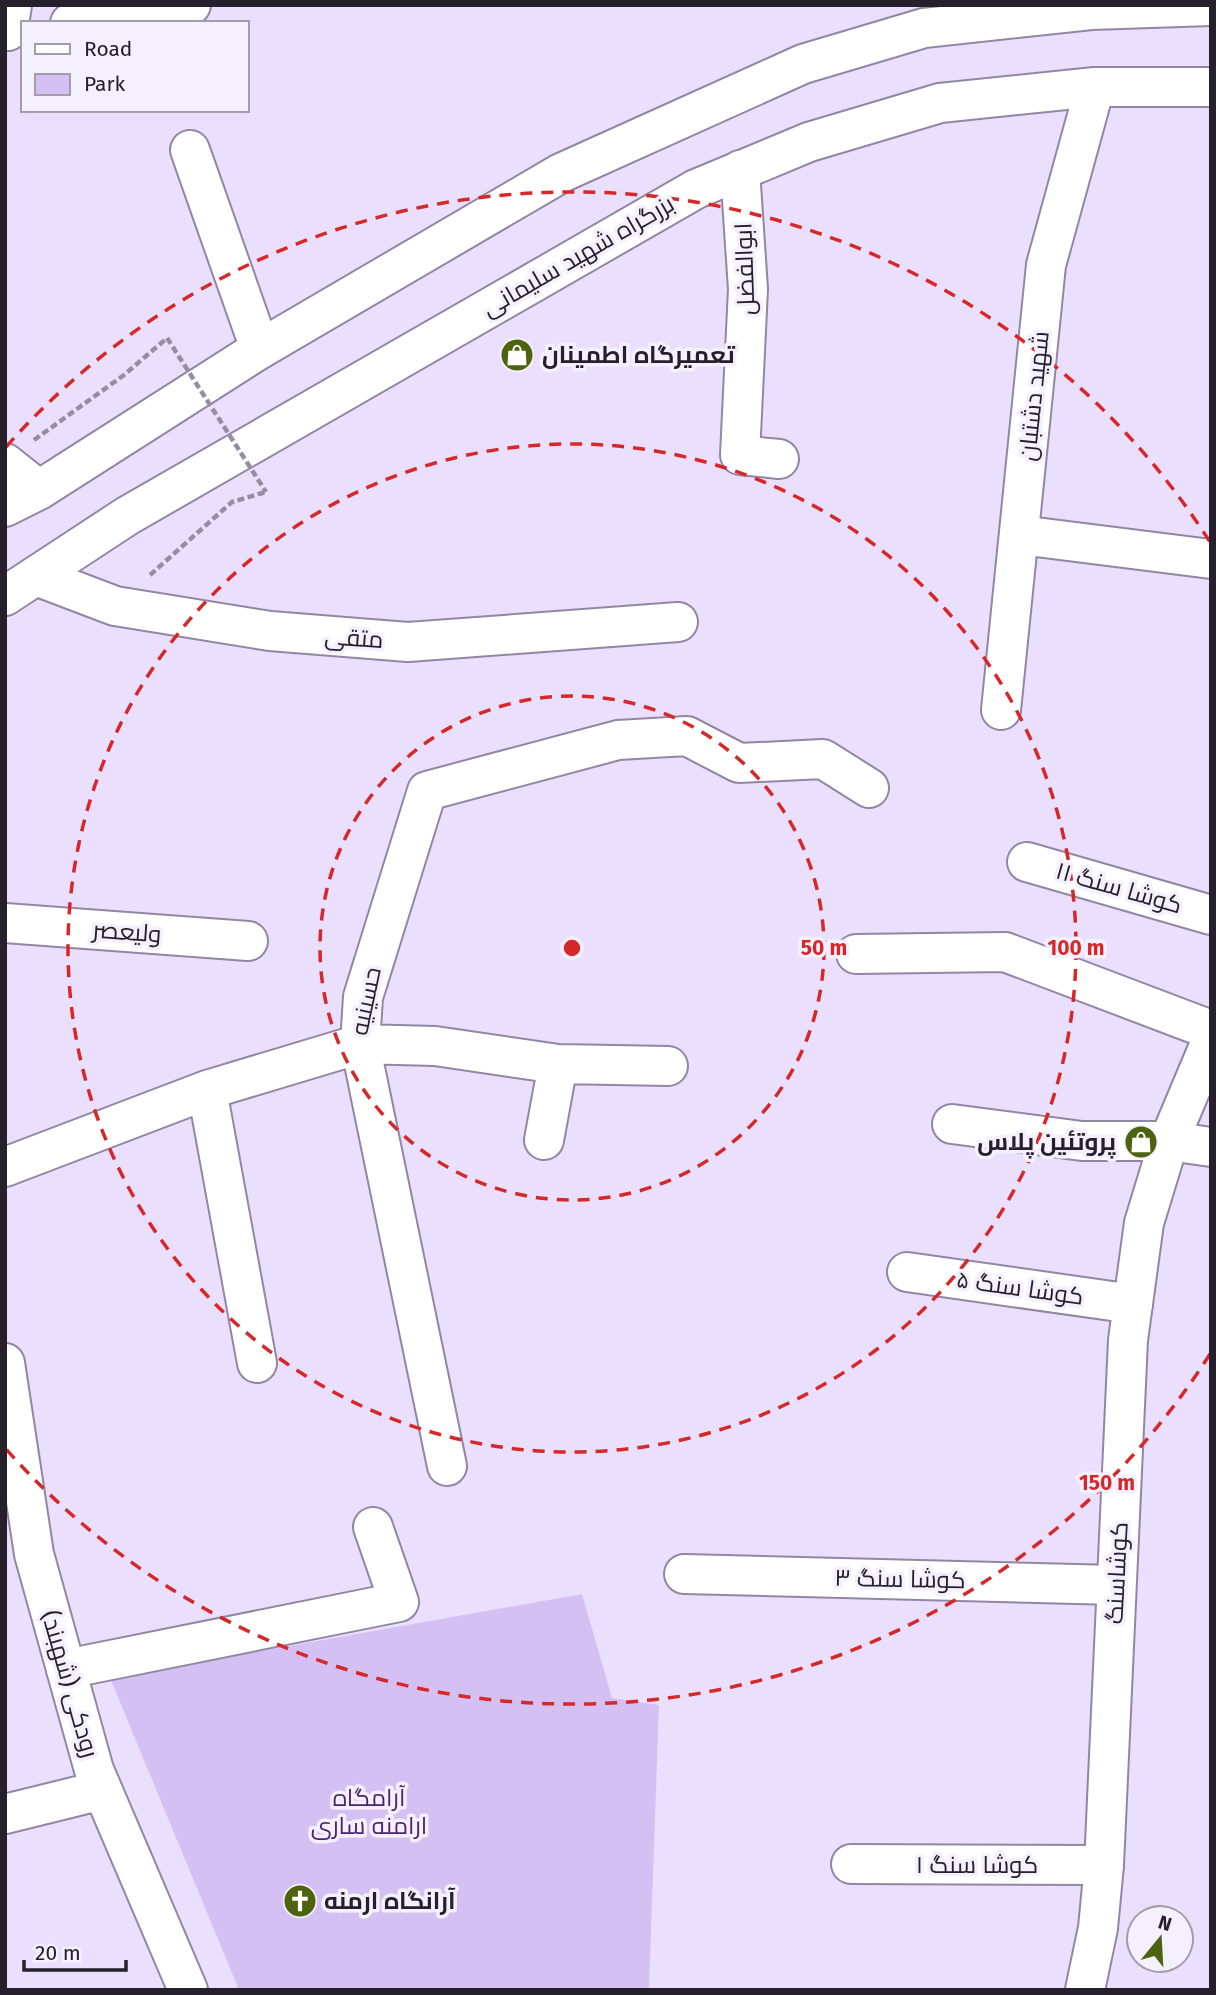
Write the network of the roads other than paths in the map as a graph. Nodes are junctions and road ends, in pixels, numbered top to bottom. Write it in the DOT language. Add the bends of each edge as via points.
graph roads {
  1 [pos="191,5"];
  2 [pos="1211,6"];
  3 [pos="1092,8"];
  4 [pos="84,21"];
  5 [pos="1095,87"];
  6 [pos="1211,87"];
  7 [pos="190,150"];
  8 [pos="740,170"];
  9 [pos="260,349"];
  10 [pos="16,454"];
  11 [pos="779,459"];
  12 [pos="39,490"];
  13 [pos="5,507"];
  14 [pos="1020,535"];
  15 [pos="1211,558"];
  16 [pos="21,586"];
  17 [pos="678,622"];
  18 [pos="1001,710"];
  19 [pos="869,788"];
  20 [pos="1027,862"];
  21 [pos="1211,915"];
  22 [pos="5,923"];
  23 [pos="248,941"];
  24 [pos="856,954"];
  25 [pos="1211,1030"];
  26 [pos="1211,1041"];
  27 [pos="360,1044"];
  28 [pos="558,1064"];
  29 [pos="668,1066"];
  30 [pos="207,1090"];
  31 [pos="952,1124"];
  32 [pos="544,1140"];
  33 [pos="1169,1141"];
  34 [pos="1211,1147"];
  35 [pos="5,1167"];
  36 [pos="907,1272"];
  37 [pos="1133,1304"];
  38 [pos="5,1363"];
  39 [pos="257,1363"];
  40 [pos="447,1466"];
  41 [pos="16,1512"];
  42 [pos="373,1527"];
  43 [pos="684,1574"];
  44 [pos="1116,1585"];
  45 [pos="66,1669"];
  46 [pos="102,1790"];
  47 [pos="5,1814"];
  48 [pos="851,1864"];
  49 [pos="1104,1865"];
  50 [pos="188,1990"];
  51 [pos="1085,1990"];
  1 -- 4 [label="main road"];
  2 -- 3 [label="main road"];
  3 -- 9 [label="main road" via="924,28 803,64 561,173"];
  5 -- 6 [label="main road, بزرگراه شهید سلیمانی"];
  5 -- 8 [label="main road, بزرگراه شهید سلیمانی" via="940,103 809,142"];
  5 -- 14 [label="main road, شهید دشتبان" via="1046,265"];
  7 -- 9 [label="main road"];
  8 -- 11 [label="main road, ابوالفضل" via="748,289 740,454"];
  8 -- 16 [label="main road, بزرگراه شهید سلیمانی" via="696,189 127,516"];
  9 -- 12 [label="main road"];
  10 -- 12 [label="main road"];
  12 -- 13 [label="main road"];
  14 -- 15 [label="main road"];
  14 -- 18 [label="main road, شهید دشتبان"];
  16 -- 17 [label="main road, متقی" via="270,631 408,642"];
  19 -- 27 [label="main road, حسینیه" via="822,760 739,763 687,736 618,740 427,791 363,997"];
  20 -- 21 [label="main road, ۱۱ کوشا سنگ"];
  22 -- 23 [label="main road, ولیعصر"];
  24 -- 25 [label="main road" via="1005,952"];
  26 -- 33 [label="main road, کوشاسنگ"];
  27 -- 28 [label="main road" via="435,1046"];
  27 -- 30 [label="main road, حسینیه"];
  27 -- 40 [label="main road"];
  28 -- 29 [label="main road"];
  28 -- 32 [label="main road"];
  30 -- 35 [label="main road, حسینیه"];
  30 -- 39 [label="main road"];
  31 -- 33 [label="main road" via="1082,1141"];
  33 -- 34 [label="main road"];
  33 -- 37 [label="main road, کوشاسنگ" via="1144,1223"];
  36 -- 37 [label="main road, کوشا سنگ ۵"];
  37 -- 44 [label="main road, کوشاسنگ"];
  38 -- 41 [label="main road, رودکی (شهبند)"];
  41 -- 45 [label="main road, رودکی (شهبند)" via="34,1554"];
  42 -- 45 [label="main road" via="399,1602"];
  43 -- 44 [label="main road, کوشا سنگ ۳"];
  44 -- 49 [label="main road, کوشاسنگ"];
  45 -- 46 [label="main road, رودکی (شهبند)"];
  46 -- 47 [label="main road"];
  46 -- 50 [label="main road, رودکی (شهبند)"];
  48 -- 49 [label="main road, کوشا سنگ ۱"];
  49 -- 51 [label="main road, کوشاسنگ" via="1098,1928"];
}
